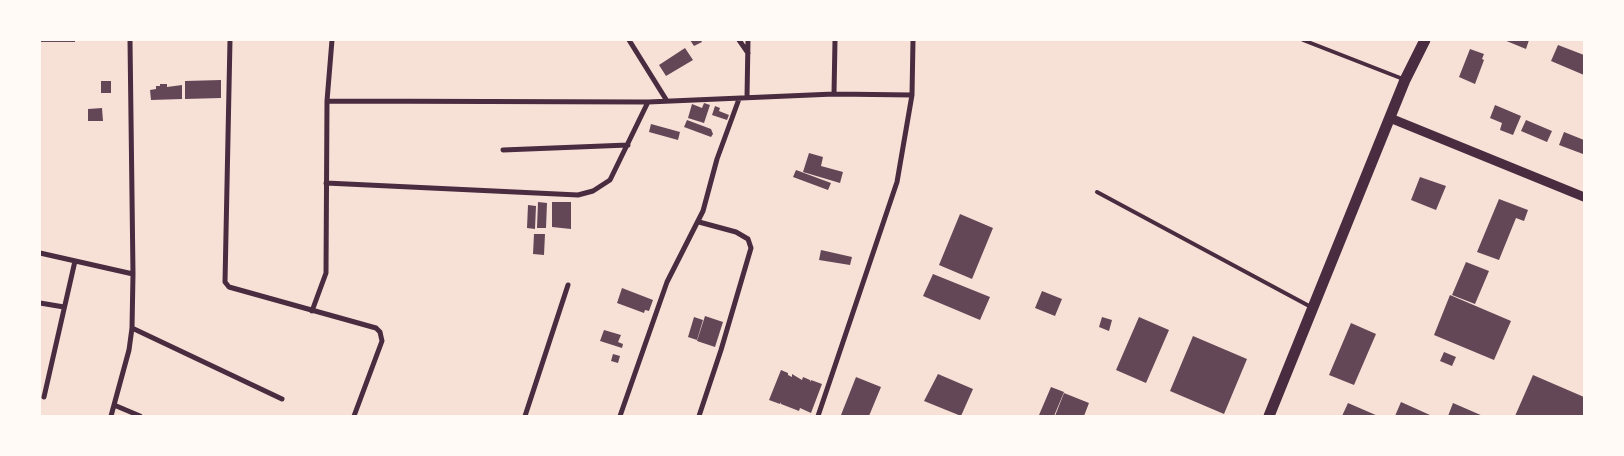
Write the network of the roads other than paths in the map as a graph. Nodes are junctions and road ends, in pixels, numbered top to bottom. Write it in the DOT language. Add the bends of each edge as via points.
graph roads {
  1 [pos="130,40"];
  2 [pos="230,40"];
  3 [pos="332,40"];
  4 [pos="629,40"];
  5 [pos="739,40"];
  6 [pos="748,40"];
  7 [pos="835,40"];
  8 [pos="913,40"];
  9 [pos="1302,40"];
  10 [pos="1425,40"];
  11 [pos="748,53"];
  12 [pos="1405,80"];
  13 [pos="834,94"];
  14 [pos="912,95"];
  15 [pos="746,97"];
  16 [pos="738,100"];
  17 [pos="327,101"];
  18 [pos="667,101"];
  19 [pos="648,102"];
  20 [pos="1390,118"];
  21 [pos="628,145"];
  22 [pos="503,150"];
  23 [pos="326,183"];
  24 [pos="1097,192"];
  25 [pos="1584,197"];
  26 [pos="698,222"];
  27 [pos="40,253"];
  28 [pos="75,261"];
  29 [pos="133,274"];
  30 [pos="568,285"];
  31 [pos="40,303"];
  32 [pos="64,307"];
  33 [pos="1313,308"];
  34 [pos="312,311"];
  35 [pos="132,328"];
  36 [pos="44,398"];
  37 [pos="282,398"];
  38 [pos="114,404"];
  39 [pos="111,416"];
  40 [pos="140,416"];
  41 [pos="354,416"];
  42 [pos="525,416"];
  43 [pos="620,416"];
  44 [pos="699,416"];
  45 [pos="818,416"];
  46 [pos="1270,416"];
  1 -- 29 [label="street"];
  2 -- 34 [label="street" via="224,279 229,286"];
  3 -- 17 [label="street"];
  4 -- 18 [label="street"];
  5 -- 11 [label="street"];
  6 -- 11 [label="street"];
  7 -- 13 [label="street"];
  8 -- 14 [label="street"];
  9 -- 12 [label="lane"];
  10 -- 12 [label="main road"];
  11 -- 15 [label="street"];
  12 -- 20 [label="main road"];
  13 -- 14 [label="street"];
  13 -- 15 [label="street"];
  14 -- 45 [label="street" via="897,182"];
  15 -- 16 [label="street"];
  16 -- 18 [label="street"];
  16 -- 26 [label="street"];
  17 -- 19 [label="street"];
  17 -- 23 [label="street"];
  18 -- 19 [label="street"];
  19 -- 21 [label="street"];
  20 -- 25 [label="street"];
  20 -- 33 [label="main road"];
  21 -- 22 [label="street"];
  21 -- 23 [label="street" via="610,180 604,186 578,195"];
  23 -- 34 [label="street" via="326,273"];
  24 -- 33 [label="lane"];
  26 -- 43 [label="street" via="667,282"];
  26 -- 44 [label="street" via="736,232 748,238 751,248"];
  27 -- 28 [label="street"];
  28 -- 29 [label="street"];
  28 -- 32 [label="street"];
  29 -- 35 [label="street"];
  30 -- 42 [label="street"];
  31 -- 32 [label="street"];
  32 -- 36 [label="street"];
  33 -- 46 [label="main road"];
  34 -- 41 [label="street" via="376,328 382,336"];
  35 -- 37 [label="street"];
  35 -- 38 [label="street"];
  38 -- 39 [label="street"];
  38 -- 40 [label="street"];
}
